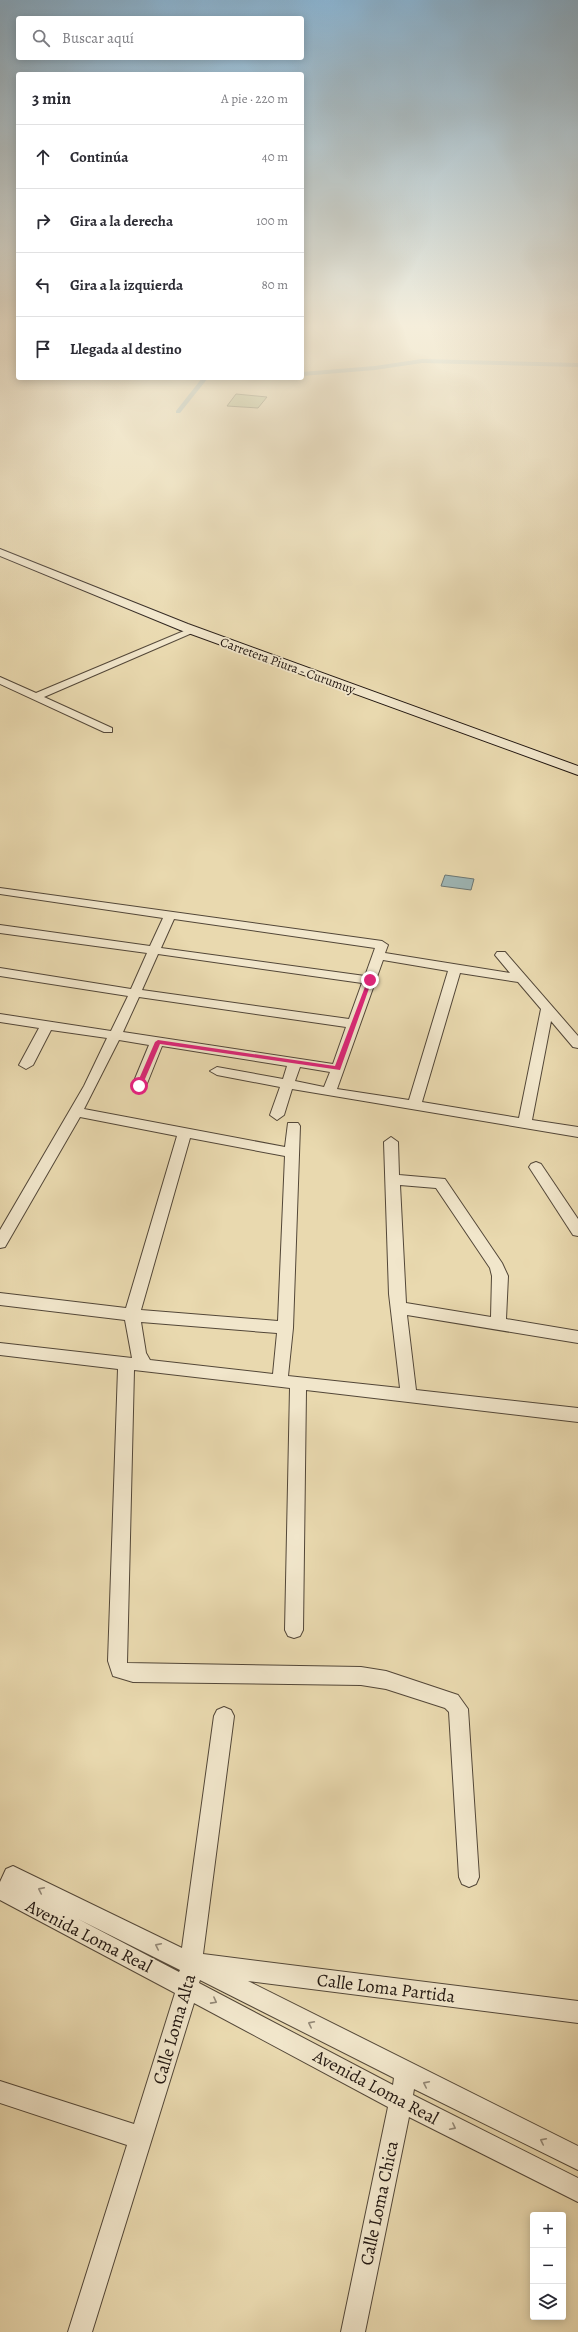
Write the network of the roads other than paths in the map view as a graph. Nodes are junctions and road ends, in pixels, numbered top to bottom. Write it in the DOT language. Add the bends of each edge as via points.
graph roads {
  1 [pos="0,552"];
  2 [pos="194,630"];
  3 [pos="0,680"];
  4 [pos="37,696"];
  5 [pos="108,730"];
  6 [pos="578,771"];
  7 [pos="0,891"];
  8 [pos="170,915"];
  9 [pos="0,929"];
  10 [pos="154,950"];
  11 [pos="501,955"];
  12 [pos="378,956"];
  13 [pos="455,969"];
  14 [pos="0,972"];
  15 [pos="522,979"];
  16 [pos="370,980"];
  17 [pos="135,993"];
  18 [pos="548,1007"];
  19 [pos="0,1018"];
  20 [pos="354,1024"];
  21 [pos="47,1025"];
  22 [pos="115,1035"];
  23 [pos="158,1042"];
  24 [pos="578,1044"];
  25 [pos="226,1052"];
  26 [pos="295,1062"];
  27 [pos="26,1065"];
  28 [pos="338,1069"];
  29 [pos="288,1083"];
  30 [pos="139,1086"];
  31 [pos="329,1092"];
  32 [pos="414,1106"];
  33 [pos="76,1112"];
  34 [pos="277,1115"];
  35 [pos="525,1123"];
  36 [pos="293,1126"];
  37 [pos="578,1132"];
  38 [pos="185,1133"];
  39 [pos="391,1142"];
  40 [pos="292,1153"];
  41 [pos="536,1167"];
  42 [pos="393,1180"];
  43 [pos="578,1231"];
  44 [pos="0,1243"];
  45 [pos="0,1299"];
  46 [pos="399,1308"];
  47 [pos="132,1315"];
  48 [pos="498,1323"];
  49 [pos="285,1328"];
  50 [pos="578,1337"];
  51 [pos="0,1349"];
  52 [pos="126,1363"];
  53 [pos="146,1366"];
  54 [pos="280,1381"];
  55 [pos="298,1383"];
  56 [pos="409,1395"];
  57 [pos="578,1415"];
  58 [pos="294,1630"];
  59 [pos="224,1716"];
  60 [pos="470,1877"];
  61 [pos="193,1963"];
  62 [pos="188,1987"];
  63 [pos="578,2012"];
  64 [pos="406,2074"];
  65 [pos="0,2092"];
  66 [pos="400,2101"];
  67 [pos="141,2138"];
  68 [pos="578,2158"];
  69 [pos="578,2190"];
  70 [pos="80,2332"];
  71 [pos="353,2332"];
  1 -- 2 [label="main road, Carretera Piura - Curumuy"];
  2 -- 4 [label="street"];
  2 -- 6 [label="main road, Carretera Piura - Curumuy"];
  3 -- 4 [label="street"];
  4 -- 5 [label="street"];
  7 -- 8 [label="street"];
  8 -- 10 [label="street"];
  8 -- 12 [label="street" via="382,945"];
  9 -- 10 [label="street"];
  10 -- 16 [label="street"];
  10 -- 17 [label="street"];
  11 -- 15 [label="street"];
  12 -- 13 [label="street"];
  12 -- 16 [label="street"];
  13 -- 15 [label="street"];
  13 -- 32 [label="street"];
  14 -- 17 [label="street"];
  15 -- 18 [label="street"];
  16 -- 20 [label="street"];
  17 -- 20 [label="street"];
  17 -- 22 [label="street"];
  18 -- 24 [label="street"];
  18 -- 35 [label="street"];
  19 -- 21 [label="street"];
  20 -- 28 [label="street"];
  21 -- 22 [label="street"];
  21 -- 27 [label="street"];
  22 -- 23 [label="street"];
  22 -- 33 [label="street"];
  23 -- 25 [label="street"];
  23 -- 30 [label="street"];
  25 -- 26 [label="street"];
  25 -- 29 [label="street" via="216,1073"];
  26 -- 28 [label="street"];
  26 -- 29 [label="street"];
  28 -- 31 [label="street"];
  29 -- 31 [label="street"];
  29 -- 34 [label="street"];
  31 -- 32 [label="street"];
  32 -- 35 [label="street"];
  33 -- 38 [label="street"];
  33 -- 44 [label="street"];
  35 -- 37 [label="street"];
  36 -- 40 [label="street"];
  38 -- 40 [label="street"];
  38 -- 47 [label="street"];
  39 -- 42 [label="street"];
  40 -- 49 [label="street"];
  41 -- 43 [label="street"];
  42 -- 46 [label="street"];
  42 -- 48 [label="street" via="440,1183 497,1267 500,1276"];
  45 -- 47 [label="street"];
  46 -- 48 [label="street"];
  46 -- 56 [label="street"];
  47 -- 49 [label="street"];
  47 -- 53 [label="street" via="138,1355"];
  48 -- 50 [label="street"];
  49 -- 54 [label="street"];
  51 -- 52 [label="street"];
  52 -- 53 [label="street"];
  52 -- 60 [label="street" via="117,1661 120,1670 133,1673 361,1676 386,1680 451,1701 458,1709"];
  53 -- 54 [label="street"];
  54 -- 55 [label="street"];
  55 -- 56 [label="street"];
  55 -- 58 [label="street"];
  56 -- 57 [label="street"];
  59 -- 61 [label="street, Calle Loma Alta"];
  61 -- 62 [label="street, Calle Loma Alta"];
  61 -- 62 [label="street, Avenida Loma Real, one-way" via="14,1876 6,1892"];
  61 -- 63 [label="street, Calle Loma Partida"];
  64 -- 61 [label="street, Avenida Loma Real, one-way"];
  62 -- 66 [label="street, Avenida Loma Real, one-way"];
  62 -- 67 [label="street, Calle Loma Alta"];
  64 -- 66 [label="street, Calle Loma Chica"];
  68 -- 64 [label="street, Avenida Loma Real, one-way"];
  65 -- 67 [label="street"];
  66 -- 69 [label="street, Avenida Loma Real, one-way"];
  66 -- 71 [label="street, Calle Loma Chica"];
  67 -- 70 [label="street, Calle Loma Alta"];
}
